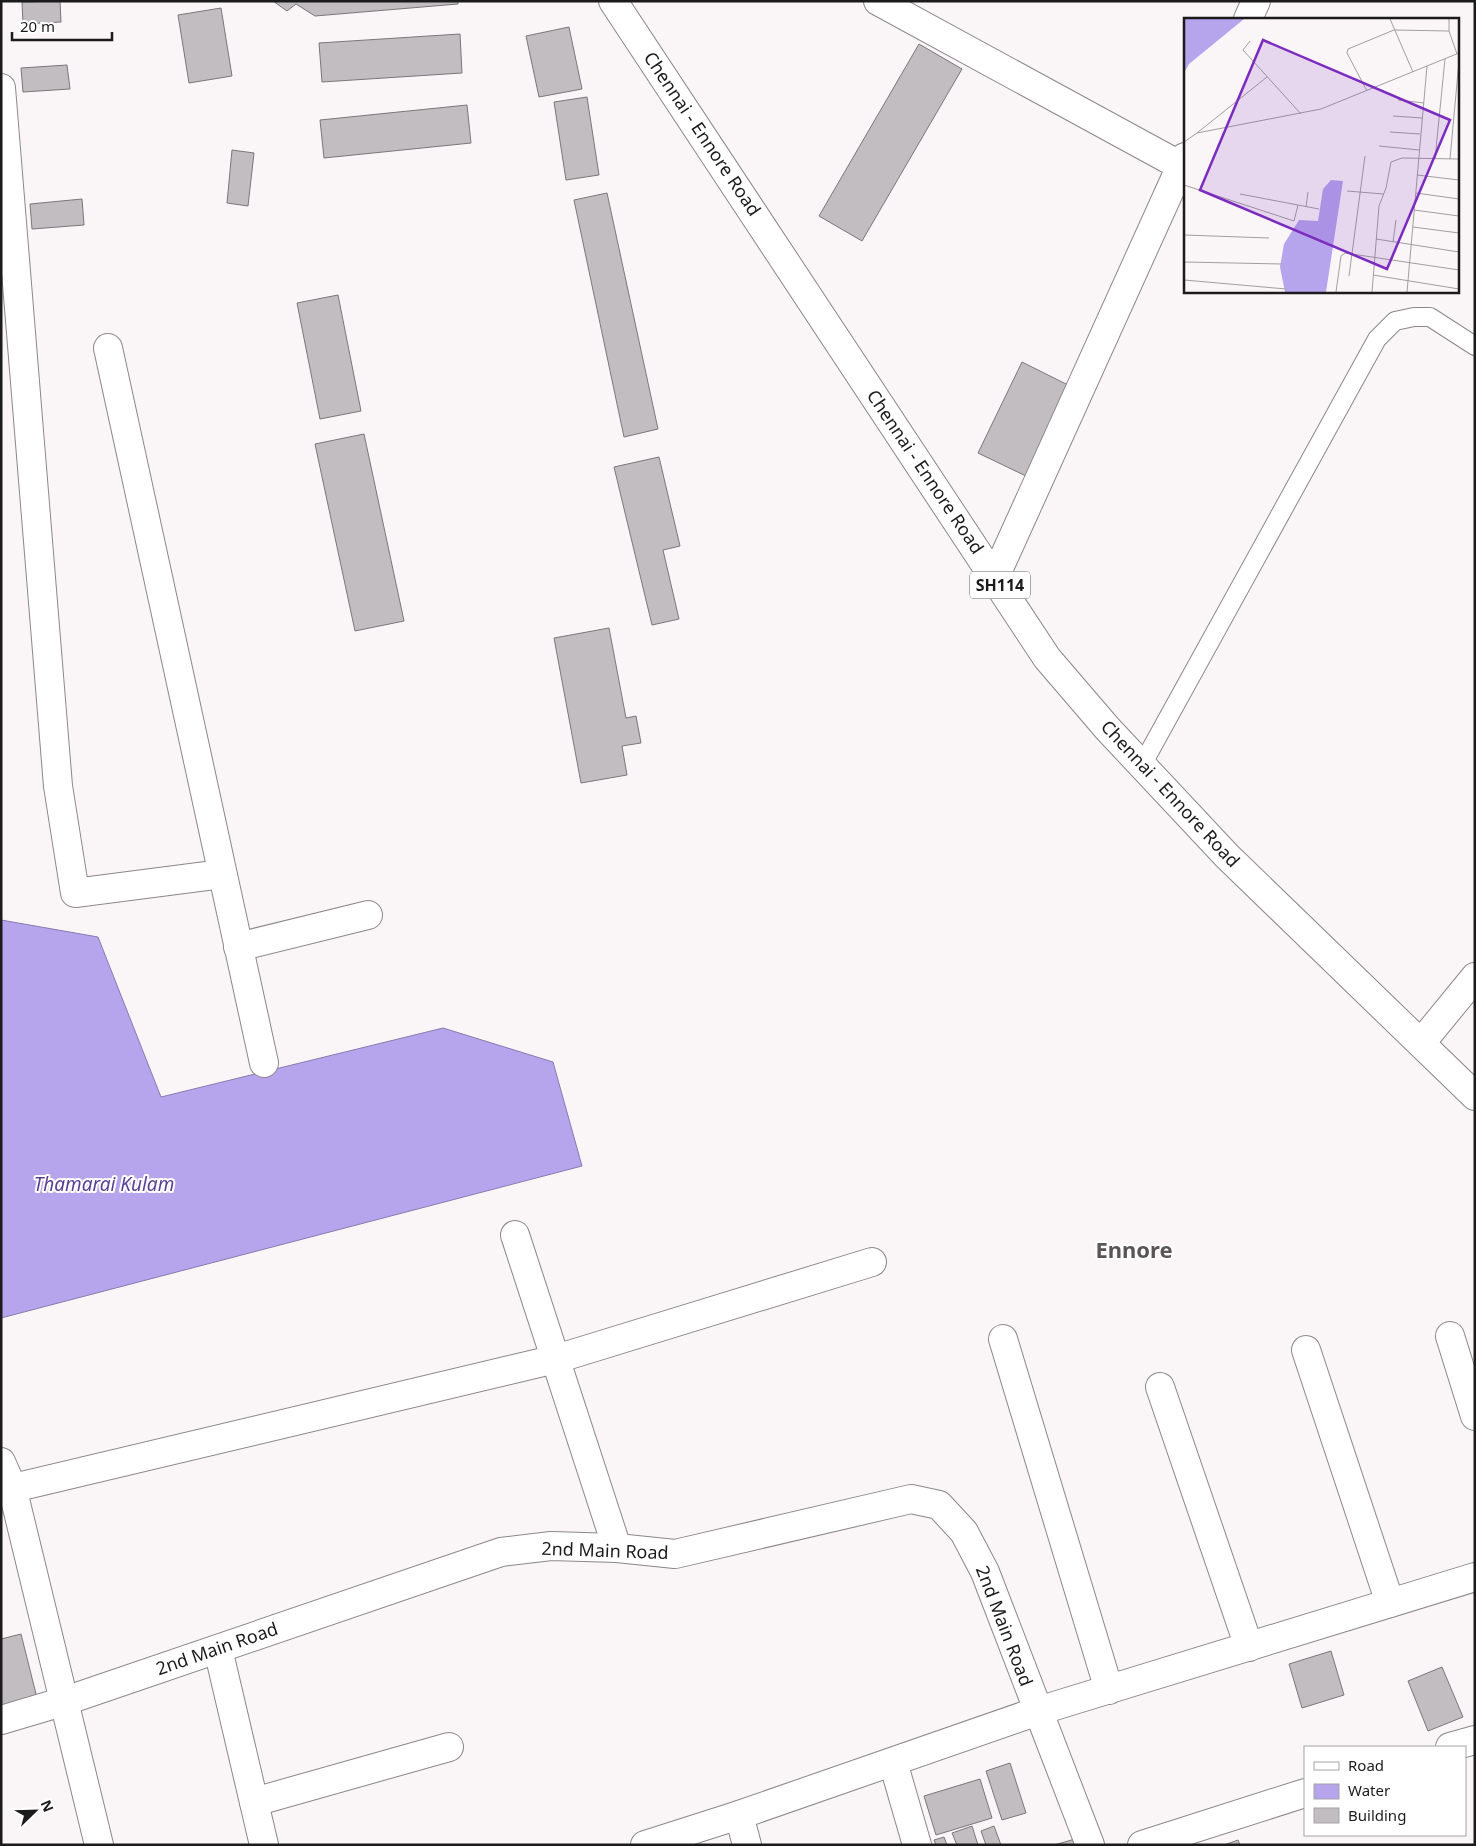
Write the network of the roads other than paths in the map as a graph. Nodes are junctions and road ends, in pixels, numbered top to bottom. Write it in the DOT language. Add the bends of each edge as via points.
graph roads {
  1 [pos="613,1"];
  2 [pos="878,1"];
  3 [pos="1256,1"];
  4 [pos="1248,18"];
  5 [pos="1,88"];
  6 [pos="1183,161"];
  7 [pos="1475,346"];
  8 [pos="108,348"];
  9 [pos="995,577"];
  10 [pos="1142,765"];
  11 [pos="222,874"];
  12 [pos="368,915"];
  13 [pos="238,947"];
  14 [pos="1475,978"];
  15 [pos="1420,1043"];
  16 [pos="264,1063"];
  17 [pos="1475,1096"];
  18 [pos="515,1235"];
  19 [pos="872,1262"];
  20 [pos="1450,1336"];
  21 [pos="1003,1339"];
  22 [pos="1306,1350"];
  23 [pos="556,1359"];
  24 [pos="1160,1386"];
  25 [pos="1475,1416"];
  26 [pos="1,1462"];
  27 [pos="6,1489"];
  28 [pos="617,1548"];
  29 [pos="1475,1577"];
  30 [pos="1390,1603"];
  31 [pos="1249,1647"];
  32 [pos="218,1649"];
  33 [pos="1109,1690"];
  34 [pos="64,1701"];
  35 [pos="1038,1711"];
  36 [pos="1,1720"];
  37 [pos="1475,1740"];
  38 [pos="1454,1746"];
  39 [pos="449,1747"];
  40 [pos="893,1762"];
  41 [pos="1304,1793"];
  42 [pos="254,1802"];
  43 [pos="739,1815"];
  44 [pos="99,1845"];
  45 [pos="264,1845"];
  46 [pos="645,1845"];
  47 [pos="747,1845"];
  48 [pos="917,1845"];
  49 [pos="1090,1845"];
  50 [pos="1142,1845"];
  1 -- 9 [label="street, Chennai - Ennore Road / SH114"];
  2 -- 6 [label="street"];
  3 -- 4 [label="street"];
  5 -- 11 [label="street" via="58,786 75,893"];
  6 -- 9 [label="street"];
  7 -- 10 [label="lane" via="1430,317 1396,321 1377,339"];
  8 -- 11 [label="street"];
  9 -- 10 [label="street, Chennai - Ennore Road / SH114" via="1048,658"];
  10 -- 15 [label="street, Chennai - Ennore Road / SH114" via="1227,856"];
  11 -- 13 [label="street"];
  12 -- 13 [label="street"];
  13 -- 16 [label="street"];
  14 -- 15 [label="street"];
  15 -- 17 [label="street, Chennai - Ennore Road / SH114"];
  18 -- 23 [label="street"];
  19 -- 23 [label="street"];
  20 -- 25 [label="street"];
  21 -- 33 [label="street"];
  22 -- 30 [label="street"];
  23 -- 27 [label="street"];
  23 -- 28 [label="street"];
  24 -- 31 [label="street"];
  26 -- 27 [label="street"];
  27 -- 34 [label="street"];
  28 -- 32 [label="street, 2nd Main Road" via="550,1546 501,1552"];
  28 -- 35 [label="street, 2nd Main Road" via="675,1554 911,1499 939,1505 964,1532 985,1572"];
  29 -- 30 [label="street"];
  30 -- 31 [label="street"];
  31 -- 33 [label="street"];
  32 -- 34 [label="street, 2nd Main Road"];
  32 -- 42 [label="street"];
  33 -- 35 [label="street"];
  34 -- 36 [label="street, 2nd Main Road"];
  34 -- 44 [label="street"];
  35 -- 40 [label="street"];
  35 -- 49 [label="street, 2nd Main Road"];
  37 -- 38 [label="street"];
  39 -- 42 [label="street"];
  40 -- 43 [label="street"];
  40 -- 48 [label="street"];
  41 -- 50 [label="street"];
  42 -- 45 [label="street"];
  43 -- 46 [label="street"];
  43 -- 47 [label="street"];
}
